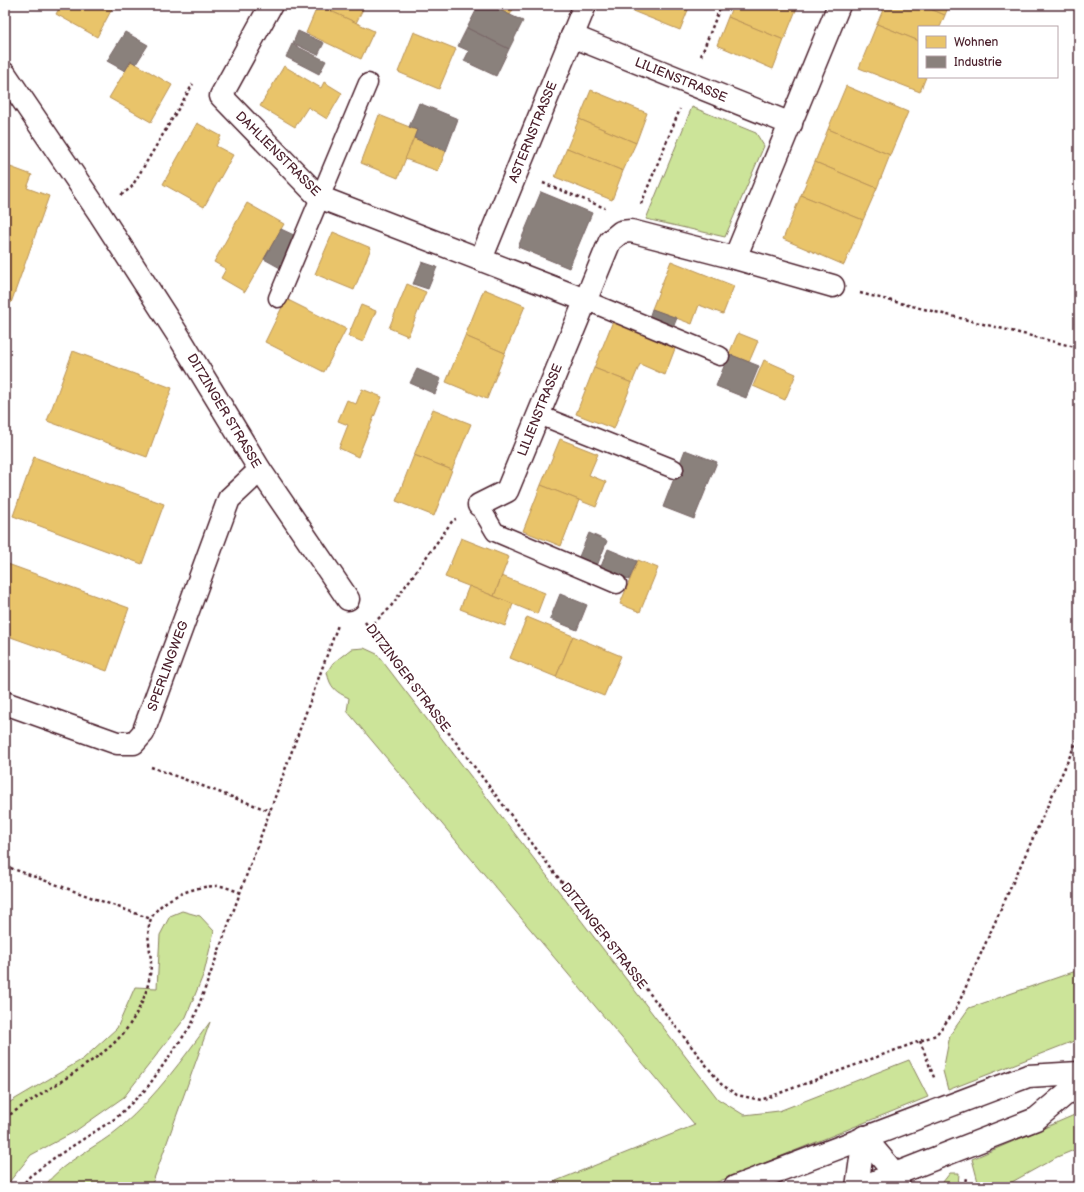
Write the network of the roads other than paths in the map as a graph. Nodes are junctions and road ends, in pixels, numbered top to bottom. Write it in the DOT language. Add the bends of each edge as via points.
graph roads {
  1 [pos="271,5"];
  2 [pos="585,5"];
  3 [pos="839,5"];
  4 [pos="572,36"];
  5 [pos="5,74"];
  6 [pos="368,83"];
  7 [pos="791,124"];
  8 [pos="319,197"];
  9 [pos="735,258"];
  10 [pos="481,259"];
  11 [pos="833,286"];
  12 [pos="278,298"];
  13 [pos="585,300"];
  14 [pos="720,356"];
  15 [pos="539,415"];
  16 [pos="674,469"];
  17 [pos="260,470"];
  18 [pos="479,505"];
  19 [pos="618,584"];
  20 [pos="348,599"];
  21 [pos="5,703"];
  22 [pos="1079,1073"];
  23 [pos="1079,1083"];
  24 [pos="864,1137"];
  25 [pos="898,1181"];
  26 [pos="735,1187"];
  27 [pos="857,1187"];
  28 [pos="862,1187"];
  1 -- 8 [label="street, DAHLIENSTRASSE" via="221,96"];
  2 -- 4 [label="street, ASTERNSTRASSE"];
  3 -- 7 [label="street"];
  4 -- 7 [label="street, LILIENSTRASSE"];
  4 -- 10 [label="street, ASTERNSTRASSE"];
  5 -- 17 [label="street, DITZINGER STRASSE" via="178,335"];
  6 -- 8 [label="lane"];
  7 -- 9 [label="street"];
  8 -- 10 [label="street, DAHLIENSTRASSE"];
  8 -- 12 [label="lane"];
  9 -- 11 [label="street"];
  9 -- 13 [label="street, LILIENSTRASSE" via="633,225 610,241"];
  10 -- 13 [label="street"];
  13 -- 14 [label="lane"];
  13 -- 15 [label="street, LILIENSTRASSE"];
  15 -- 16 [label="lane"];
  15 -- 18 [label="street, LILIENSTRASSE" via="507,491"];
  17 -- 20 [label="street, DITZINGER STRASSE"];
  17 -- 21 [label="street, SPERLINGWEG" via="229,499 143,733 134,742 117,743"];
  18 -- 19 [label="lane" via="495,532"];
  22 -- 24 [label="street" via="1028,1076"];
  23 -- 25 [label="street" via="1036,1119"];
  24 -- 25 [label="street"];
  24 -- 26 [label="street"];
  24 -- 27 [label="street"];
  25 -- 28 [label="street"];
}
